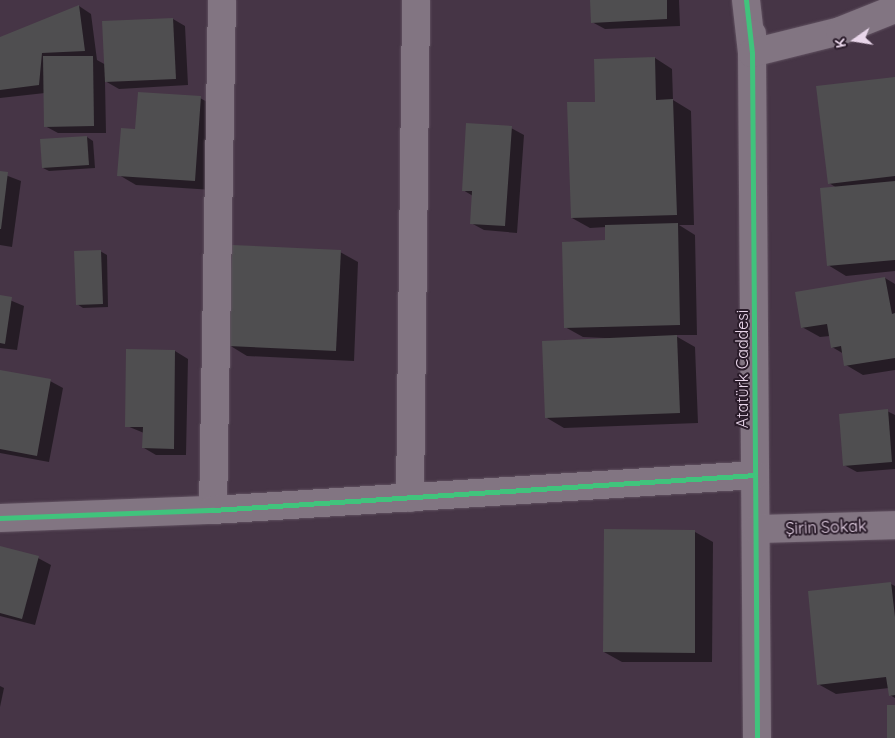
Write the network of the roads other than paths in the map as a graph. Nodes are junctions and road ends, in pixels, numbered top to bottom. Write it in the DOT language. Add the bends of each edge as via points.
graph roads {
  1 [pos="222,0"];
  2 [pos="416,0"];
  3 [pos="746,0"];
  4 [pos="751,0"];
  5 [pos="895,9"];
  6 [pos="752,53"];
  7 [pos="755,475"];
  8 [pos="410,498"];
  9 [pos="213,510"];
  10 [pos="0,518"];
  11 [pos="895,525"];
  12 [pos="756,529"];
  13 [pos="757,738"];
  1 -- 9 [label="street"];
  2 -- 8 [label="street"];
  3 -- 6 [label="street, Atatürk Caddesi"];
  4 -- 6 [label="street"];
  5 -- 6 [label="street" via="840,31"];
  6 -- 7 [label="street, Atatürk Caddesi"];
  7 -- 8 [label="street"];
  7 -- 12 [label="street, Atatürk Caddesi"];
  8 -- 9 [label="street"];
  9 -- 10 [label="street"];
  11 -- 12 [label="street, Şirin Sokak"];
  12 -- 13 [label="street, Atatürk Caddesi"];
}
